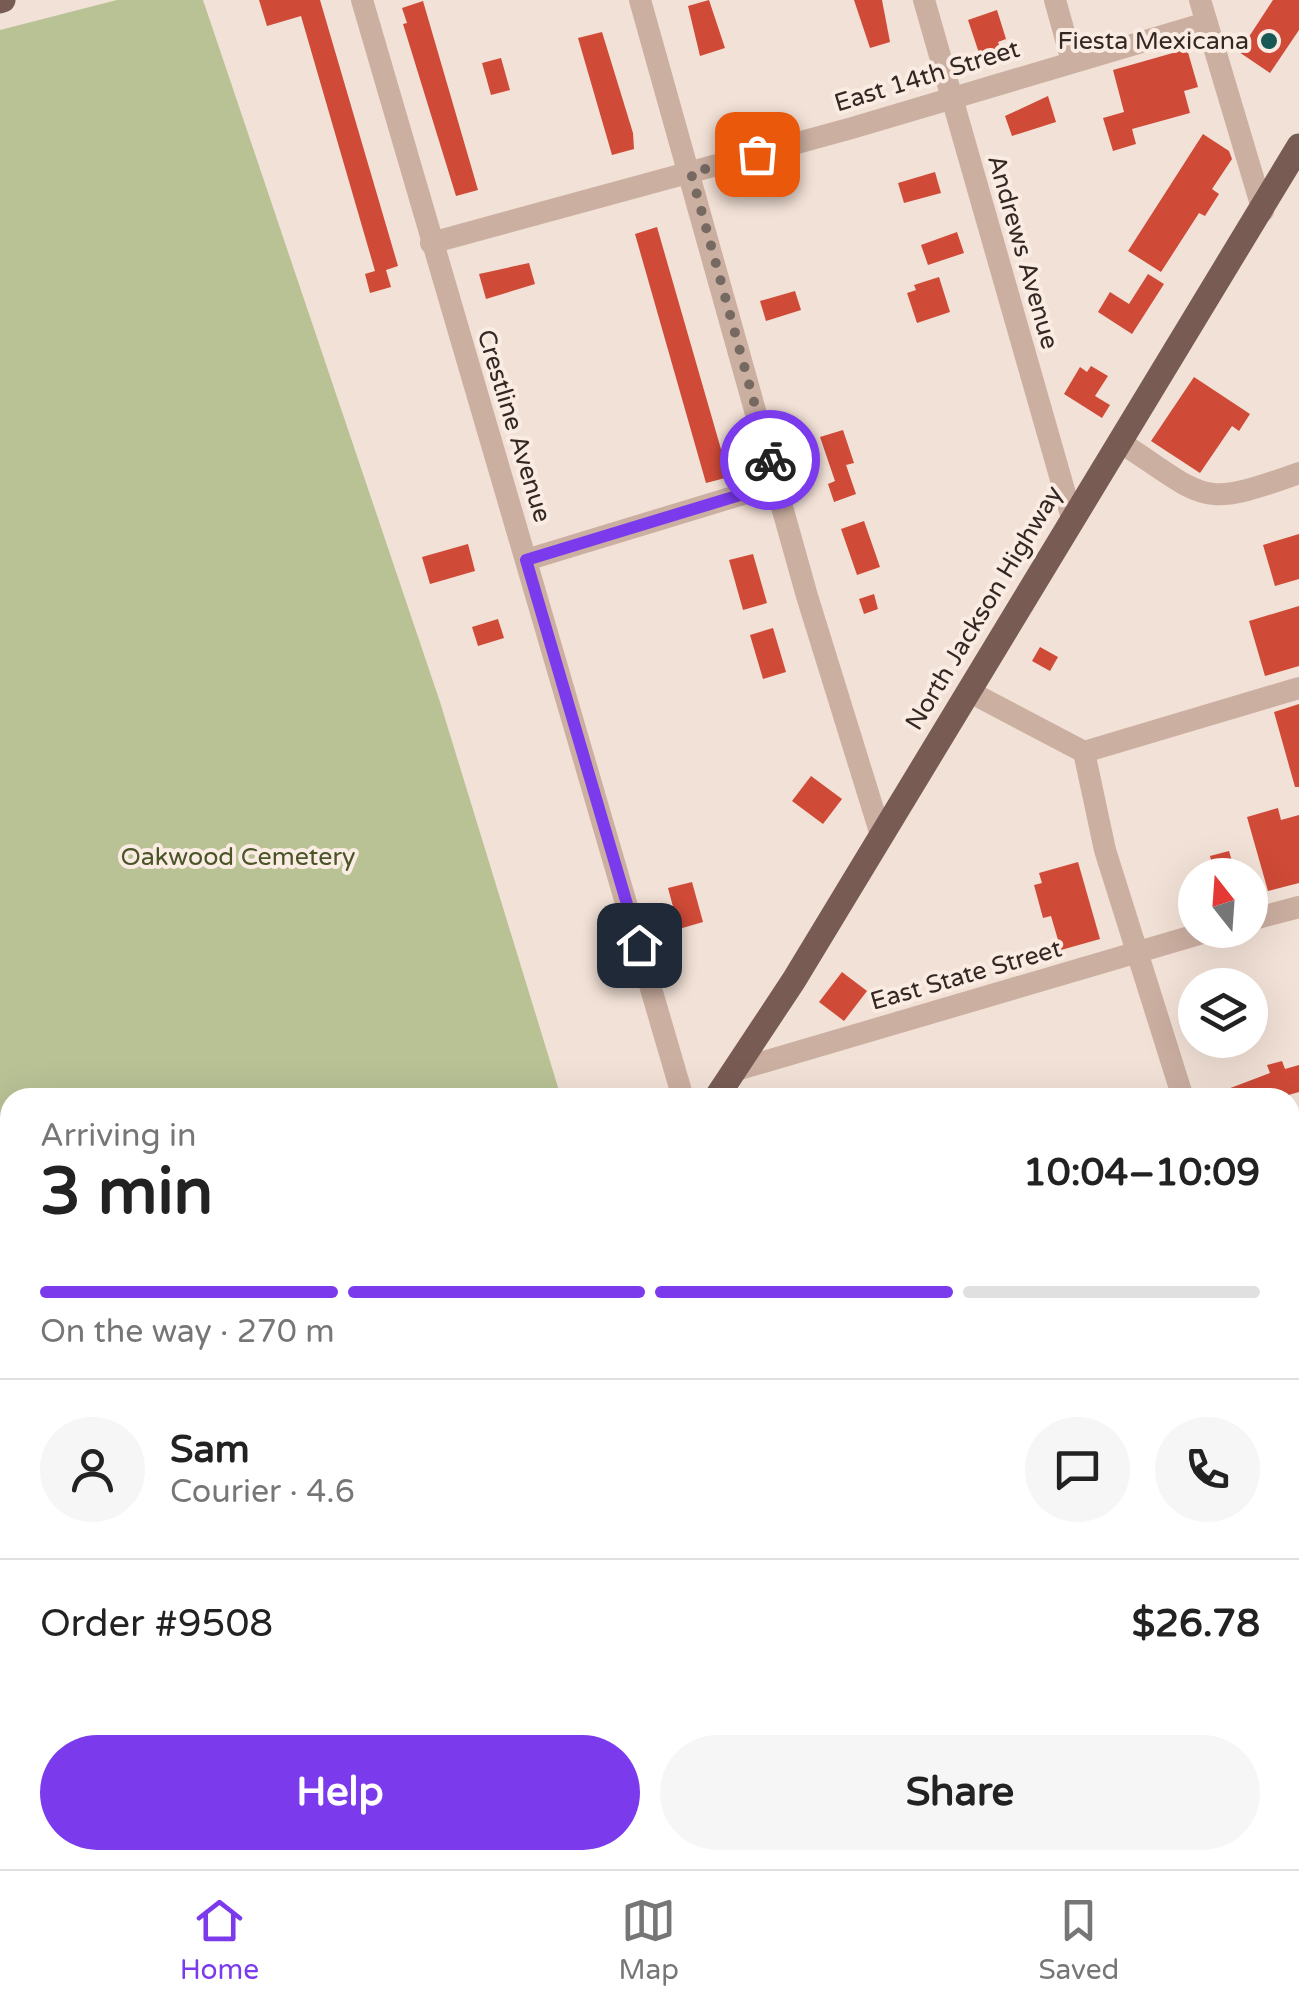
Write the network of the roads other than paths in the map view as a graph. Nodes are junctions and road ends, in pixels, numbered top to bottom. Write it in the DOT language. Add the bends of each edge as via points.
graph roads {
  1 [pos="362,0"];
  2 [pos="640,0"];
  3 [pos="924,0"];
  4 [pos="1055,0"];
  5 [pos="1203,11"];
  6 [pos="1072,61"];
  7 [pos="951,98"];
  8 [pos="1299,146"];
  9 [pos="691,173"];
  10 [pos="1262,211"];
  11 [pos="431,243"];
  12 [pos="1120,442"];
  13 [pos="1299,472"];
  14 [pos="776,484"];
  15 [pos="1072,518"];
  16 [pos="526,560"];
  17 [pos="1299,688"];
  18 [pos="970,692"];
  19 [pos="1084,752"];
  20 [pos="881,835"];
  21 [pos="1299,907"];
  22 [pos="1268,915"];
  23 [pos="1178,941"];
  24 [pos="1140,952"];
  25 [pos="733,1072"];
  26 [pos="680,1088"];
  27 [pos="723,1088"];
  28 [pos="1179,1088"];
  1 -- 11 [label="street, Crestline Avenue"];
  2 -- 9 [label="street"];
  3 -- 7 [label="street, Andrews Avenue"];
  4 -- 6 [label="street"];
  5 -- 6 [label="street, East 14th Street"];
  5 -- 10 [label="street"];
  6 -- 7 [label="street, East 14th Street"];
  7 -- 9 [label="street, East 14th Street"];
  7 -- 15 [label="street, Andrews Avenue"];
  8 -- 10 [label="main road, North Jackson Highway"];
  9 -- 11 [label="street, East 14th Street"];
  9 -- 14 [label="street"];
  10 -- 12 [label="main road, North Jackson Highway"];
  11 -- 16 [label="street, Crestline Avenue"];
  12 -- 13 [label="street" via="1198,494 1240,494"];
  12 -- 15 [label="main road, North Jackson Highway"];
  14 -- 16 [label="street"];
  14 -- 20 [label="street"];
  15 -- 18 [label="main road, North Jackson Highway"];
  16 -- 26 [label="street, Crestline Avenue"];
  17 -- 19 [label="street"];
  18 -- 19 [label="street"];
  18 -- 20 [label="main road, North Jackson Highway"];
  19 -- 24 [label="street" via="1106,850"];
  20 -- 25 [label="main road, North Jackson Highway"];
  21 -- 22 [label="street"];
  23 -- 24 [label="street, East State Street"];
  24 -- 25 [label="street, East State Street"];
  24 -- 28 [label="street"];
  25 -- 27 [label="main road, North Jackson Highway"];
}
